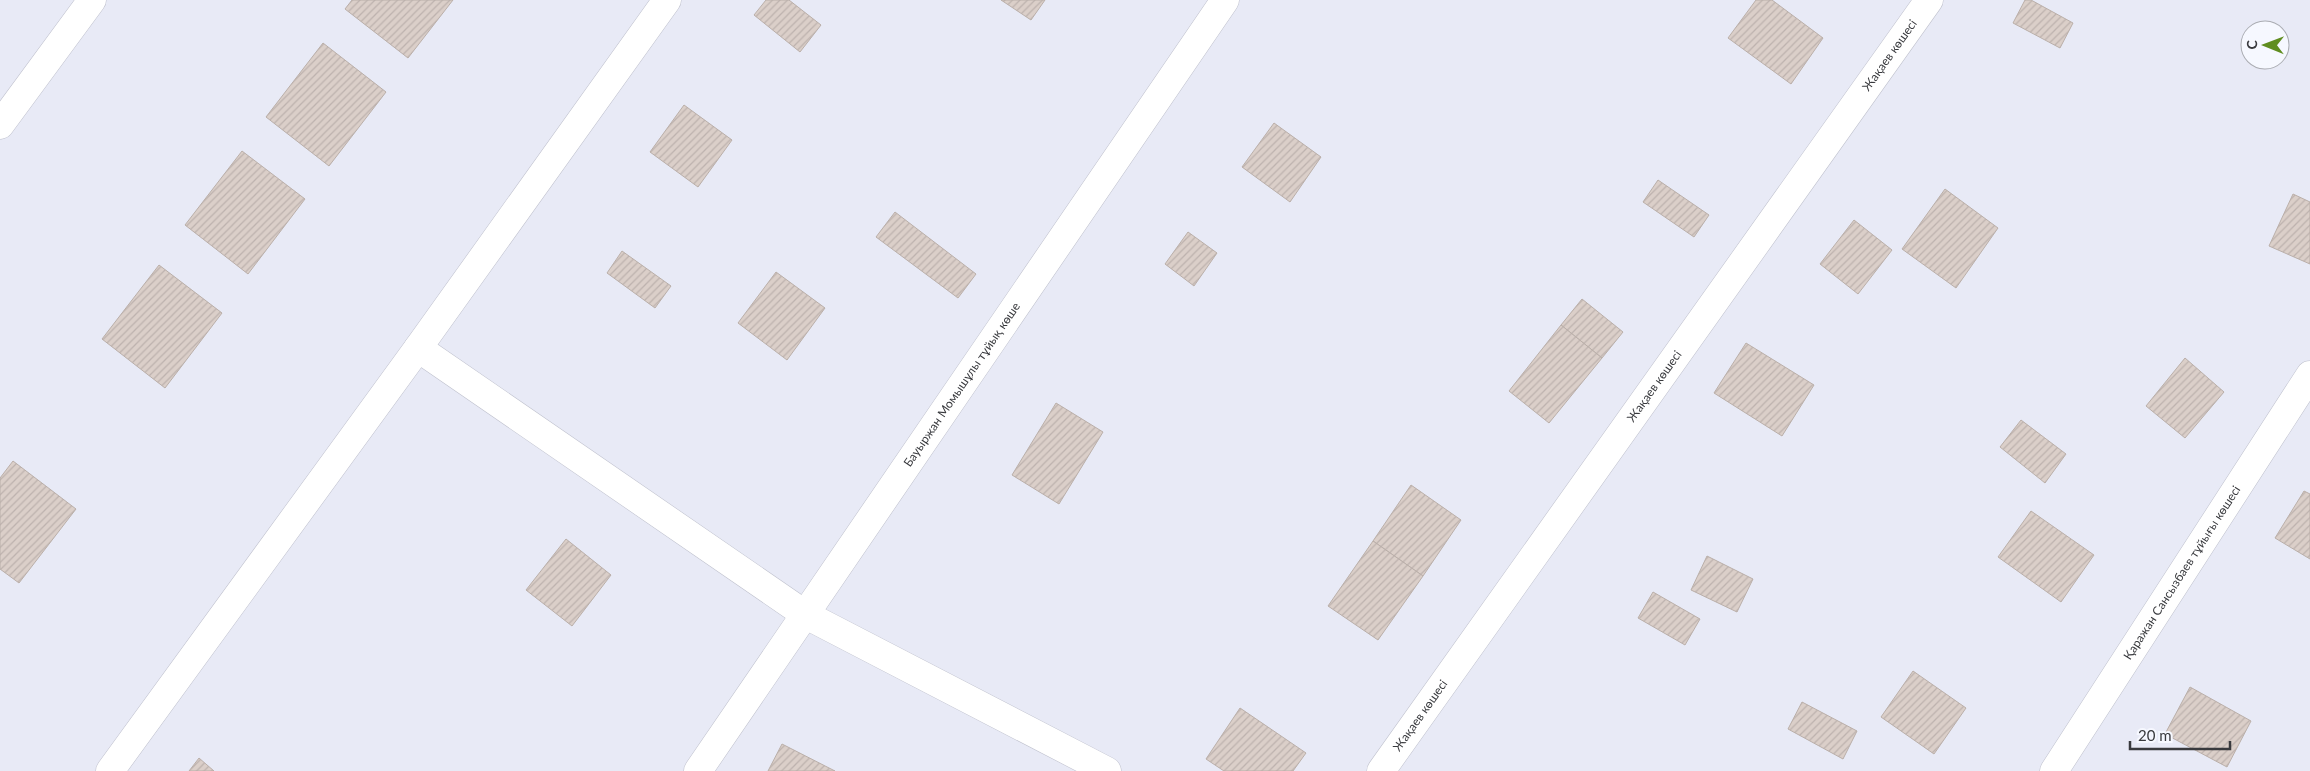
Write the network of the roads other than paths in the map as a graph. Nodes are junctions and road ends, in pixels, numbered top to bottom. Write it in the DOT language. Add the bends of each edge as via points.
graph roads {
  1 [pos="92,0"];
  2 [pos="667,0"];
  3 [pos="1225,0"];
  4 [pos="1929,0"];
  5 [pos="0,125"];
  6 [pos="418,348"];
  7 [pos="2310,375"];
  8 [pos="806,615"];
  9 [pos="110,771"];
  10 [pos="698,771"];
  11 [pos="1107,771"];
  12 [pos="1381,771"];
  13 [pos="2054,771"];
  1 -- 5 [label="street"];
  2 -- 6 [label="street"];
  3 -- 8 [label="street, Бауыржан Момышұлы тұйық көше"];
  4 -- 12 [label="street, Жақаев көшесі"];
  6 -- 8 [label="street"];
  6 -- 9 [label="street"];
  7 -- 13 [label="street, Қаражан Сансызбаев тұйығы көшесі"];
  8 -- 10 [label="street, Бауыржан Момышұлы тұйық көше"];
  8 -- 11 [label="street"];
}
